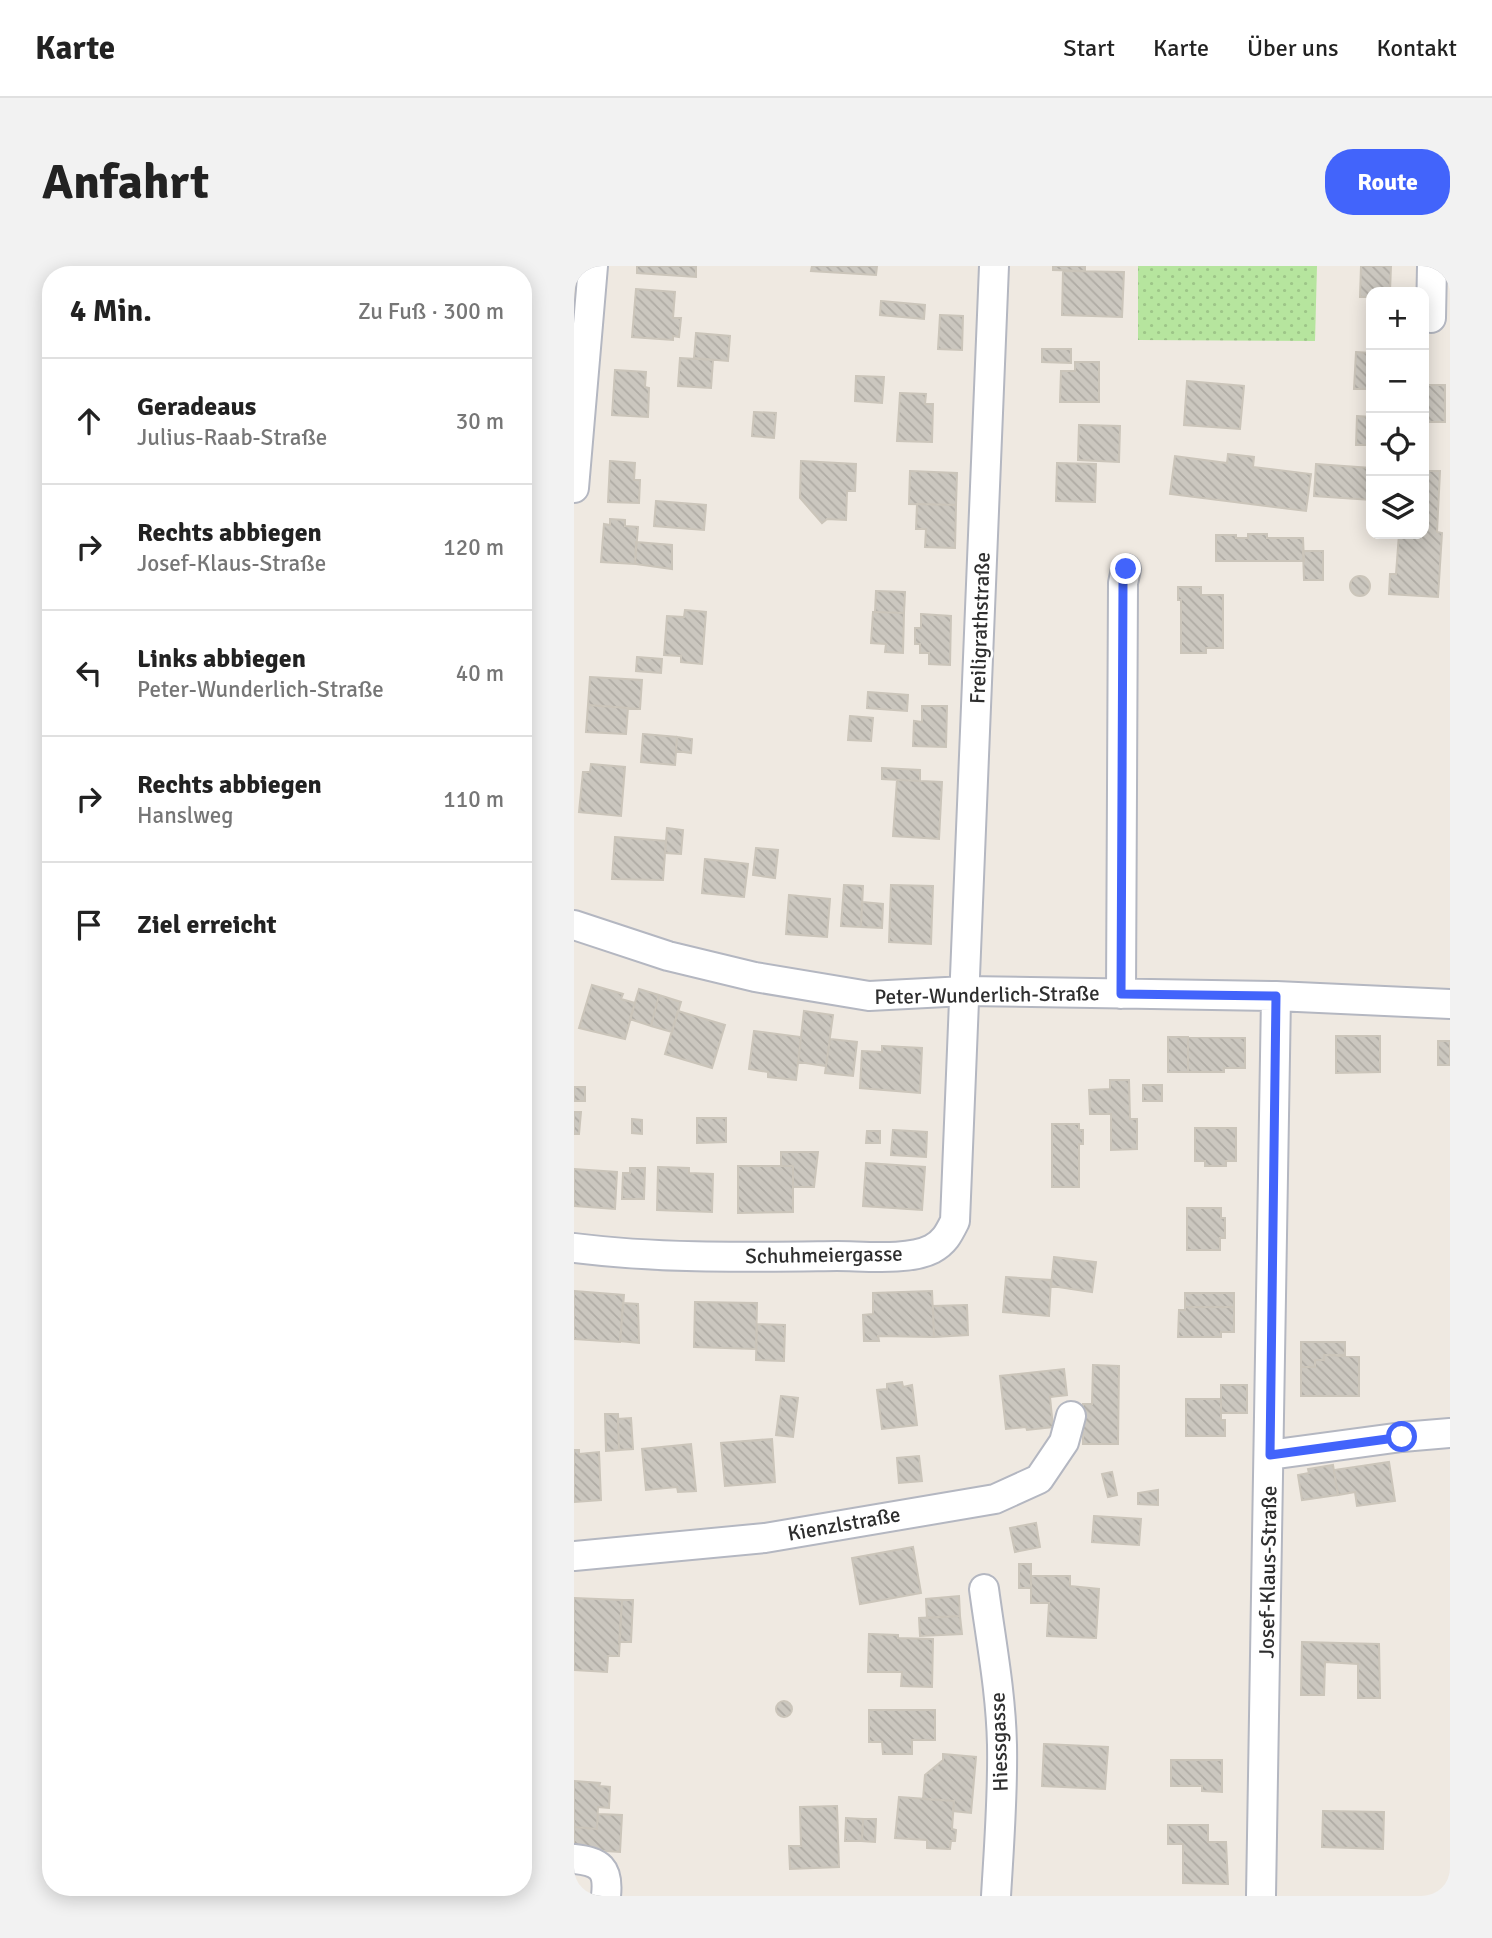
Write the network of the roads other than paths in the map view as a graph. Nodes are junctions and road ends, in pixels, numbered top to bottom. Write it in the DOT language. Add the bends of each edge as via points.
graph roads {
  1 [pos="593,266"];
  2 [pos="994,266"];
  3 [pos="1432,266"];
  4 [pos="1431,318"];
  5 [pos="574,488"];
  6 [pos="1126,569"];
  7 [pos="574,925"];
  8 [pos="965,991"];
  9 [pos="1121,994"];
  10 [pos="1276,996"];
  11 [pos="1450,1004"];
  12 [pos="574,1248"];
  13 [pos="1071,1416"];
  14 [pos="1450,1433"];
  15 [pos="1270,1455"];
  16 [pos="574,1556"];
  17 [pos="984,1590"];
  18 [pos="574,1859"];
  19 [pos="606,1896"];
  20 [pos="996,1896"];
  21 [pos="1261,1896"];
  1 -- 5 [label="street"];
  2 -- 8 [label="street, Freiligrathstraße"];
  3 -- 4 [label="street"];
  6 -- 9 [label="street"];
  7 -- 8 [label="street, Peter-Wunderlich-Straße" via="668,956 839,993"];
  8 -- 9 [label="street, Peter-Wunderlich-Straße"];
  8 -- 12 [label="street, Schuhmeiergasse" via="955,1221 947,1239 930,1250 900,1256 718,1258"];
  9 -- 10 [label="street, Peter-Wunderlich-Straße"];
  10 -- 11 [label="street, Peter-Wunderlich-Straße"];
  10 -- 15 [label="street, Josef-Klaus-Straße"];
  13 -- 16 [label="street, Kienzlstraße" via="1064,1442 1039,1479 995,1499 765,1538"];
  14 -- 15 [label="street"];
  15 -- 21 [label="street, Josef-Klaus-Straße"];
  17 -- 20 [label="street, Hiessgasse" via="1002,1743"];
  18 -- 19 [label="street" via="592,1861 603,1869"];
}
